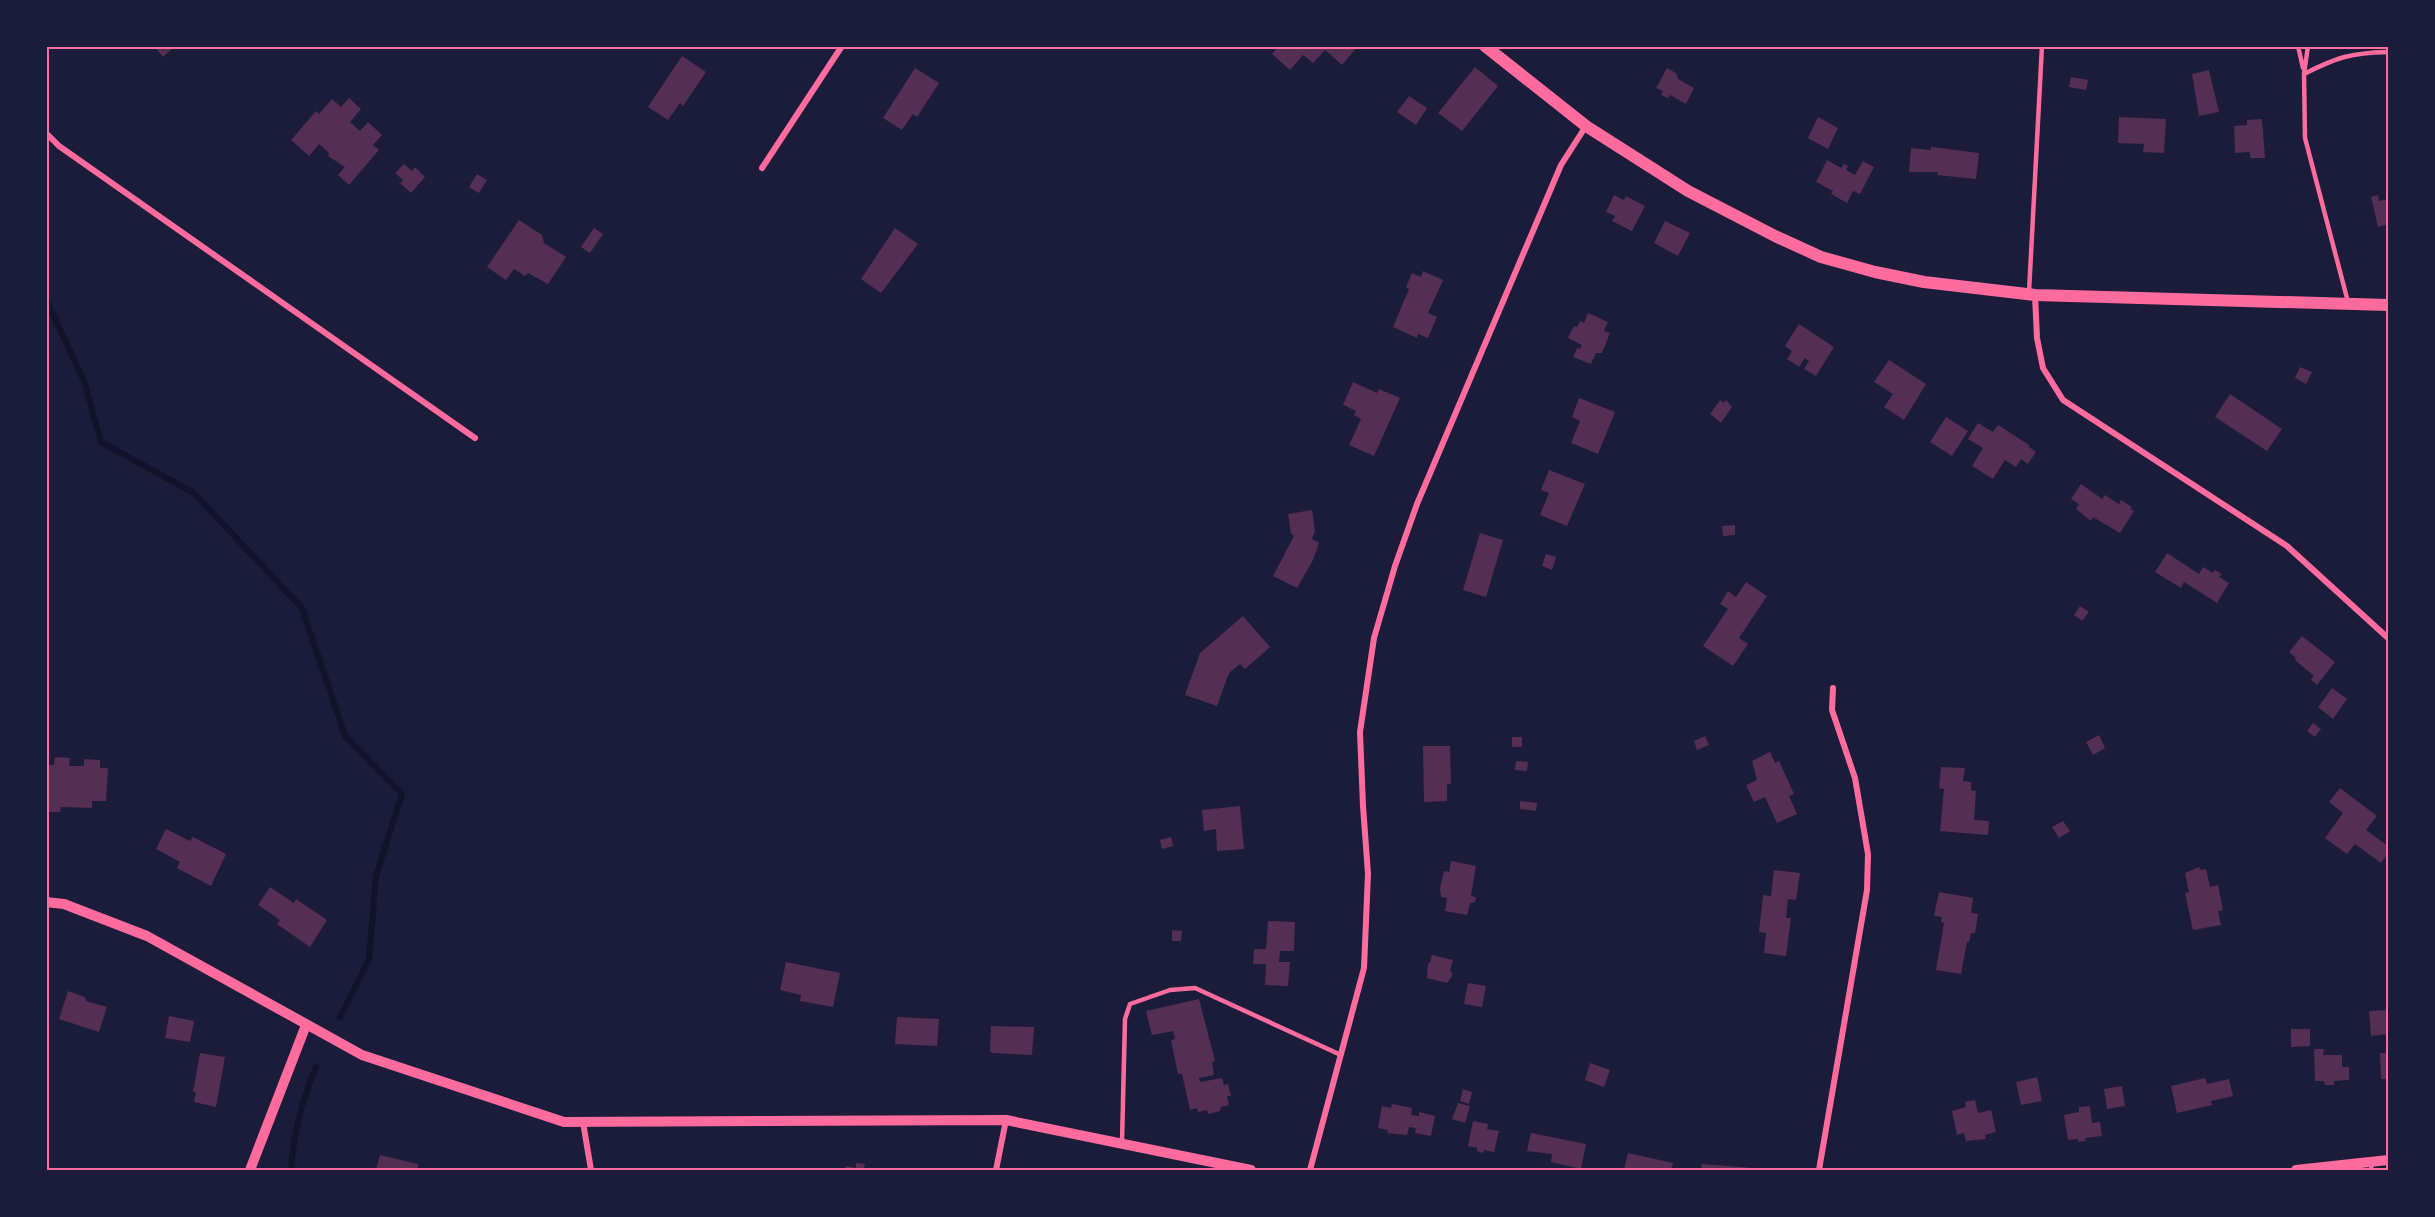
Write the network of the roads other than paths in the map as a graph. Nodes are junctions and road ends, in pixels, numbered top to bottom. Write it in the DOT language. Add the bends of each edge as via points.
graph roads {
  1 [pos="842,46"];
  2 [pos="1485,46"];
  3 [pos="2042,46"];
  4 [pos="2298,46"];
  5 [pos="2308,46"];
  6 [pos="2388,52"];
  7 [pos="2304,74"];
  8 [pos="1586,126"];
  9 [pos="46,133"];
  10 [pos="762,168"];
  11 [pos="2032,295"];
  12 [pos="2349,304"];
  13 [pos="2388,306"];
  14 [pos="475,438"];
  15 [pos="2388,638"];
  16 [pos="1833,688"];
  17 [pos="46,902"];
  18 [pos="306,1025"];
  19 [pos="1341,1055"];
  20 [pos="1006,1120"];
  21 [pos="583,1122"];
  22 [pos="1122,1144"];
  23 [pos="2388,1160"];
  24 [pos="2372,1166"];
  25 [pos="250,1170"];
  26 [pos="591,1170"];
  27 [pos="996,1170"];
  28 [pos="1251,1170"];
  29 [pos="1310,1170"];
  30 [pos="1819,1170"];
  31 [pos="2296,1170"];
  1 -- 10 [label="street"];
  2 -- 8 [label="main road"];
  3 -- 11 [label="lane"];
  4 -- 7 [label="lane"];
  5 -- 7 [label="lane"];
  6 -- 7 [label="lane" via="2356,53"];
  7 -- 12 [label="lane" via="2304,138"];
  8 -- 11 [label="main road" via="1688,191 1821,257 1924,282"];
  8 -- 19 [label="street" via="1561,165 1417,504 1374,638 1360,732 1368,874 1367,932 1364,968"];
  9 -- 14 [label="street" via="59,146"];
  11 -- 12 [label="main road"];
  11 -- 15 [label="street" via="2043,368 2063,400 2287,546"];
  12 -- 13 [label="main road"];
  16 -- 30 [label="street" via="1832,710 1855,778 1868,854 1867,890"];
  17 -- 18 [label="street" via="64,904 147,936"];
  18 -- 21 [label="street" via="362,1055 564,1122"];
  18 -- 25 [label="street"];
  19 -- 22 [label="lane" via="1196,988 1170,990 1130,1004 1125,1019"];
  19 -- 29 [label="street"];
  20 -- 21 [label="street"];
  20 -- 22 [label="street"];
  20 -- 27 [label="street"];
  21 -- 26 [label="street"];
  22 -- 28 [label="street"];
  23 -- 24 [label="street"];
  24 -- 31 [label="street"];
}
